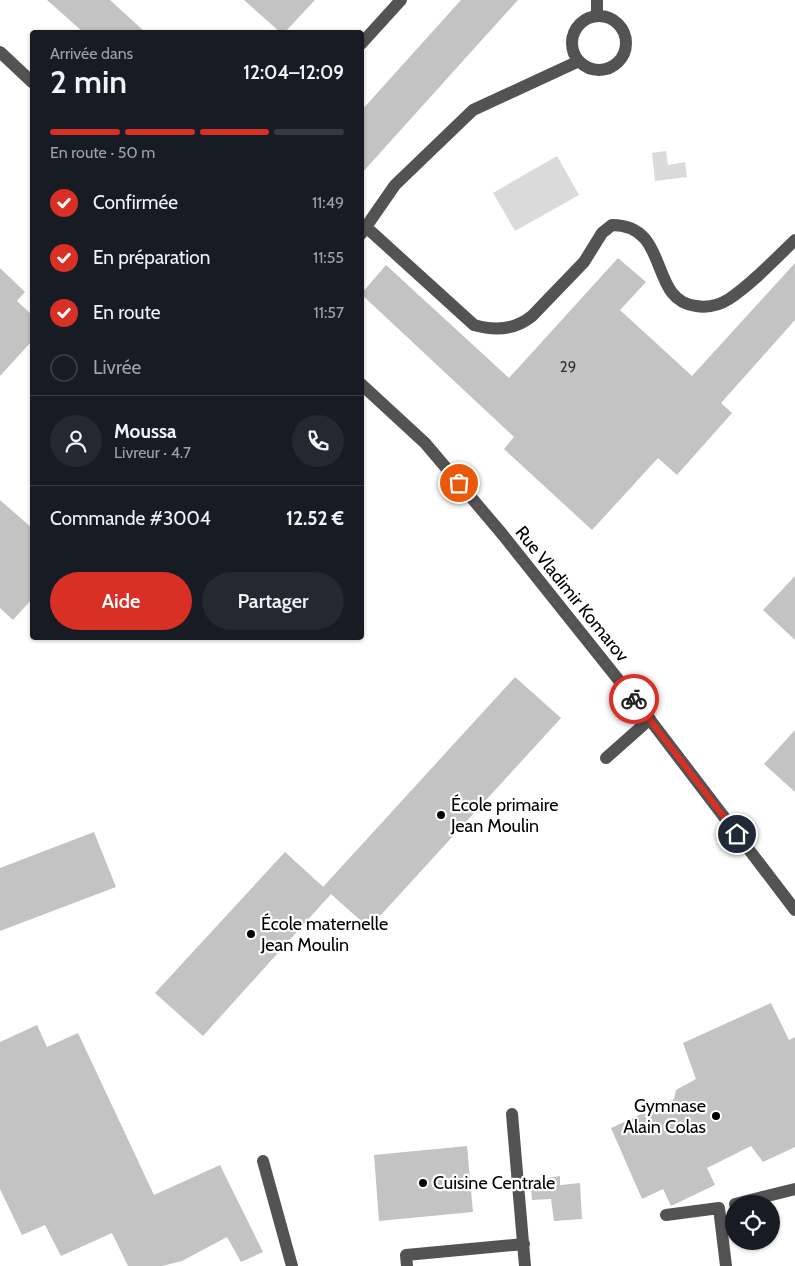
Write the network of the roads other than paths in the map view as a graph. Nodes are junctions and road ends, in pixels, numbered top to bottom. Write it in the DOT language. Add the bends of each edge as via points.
graph roads {
  1 [pos="401,0"];
  2 [pos="597,0"];
  3 [pos="597,16"];
  4 [pos="364,41"];
  5 [pos="0,52"];
  6 [pos="579,61"];
  7 [pos="30,80"];
  8 [pos="364,230"];
  9 [pos="364,232"];
  10 [pos="795,240"];
  11 [pos="364,387"];
  12 [pos="650,720"];
  13 [pos="606,758"];
  14 [pos="795,910"];
  15 [pos="512,1114"];
  16 [pos="263,1161"];
  17 [pos="795,1189"];
  18 [pos="771,1195"];
  19 [pos="725,1206"];
  20 [pos="719,1208"];
  21 [pos="666,1215"];
  22 [pos="524,1244"];
  23 [pos="292,1266"];
  24 [pos="407,1266"];
  25 [pos="525,1266"];
  26 [pos="726,1266"];
  1 -- 4 [label="street"];
  2 -- 3 [label="street"];
  3 -- 6 [label="street" via="582,23 573,37"];
  3 -- 6 [label="street" via="613,20 624,32 626,40 622,56 610,68 602,69"];
  5 -- 7 [label="street"];
  6 -- 8 [label="street" via="472,110 394,185"];
  9 -- 10 [label="street" via="474,325 498,328 522,324 532,316 584,262 602,233 612,225 633,228 640,234 655,257 671,294 688,306 710,308 728,300"];
  11 -- 12 [label="street, Rue Vladimir Komarov" via="424,443 471,496"];
  12 -- 13 [label="street"];
  12 -- 14 [label="street, Rue Vladimir Komarov"];
  15 -- 22 [label="street"];
  16 -- 23 [label="street"];
  17 -- 18 [label="street"];
  19 -- 20 [label="street"];
  20 -- 21 [label="street"];
  20 -- 26 [label="street"];
  22 -- 24 [label="street" via="406,1255"];
  22 -- 25 [label="street"];
}
